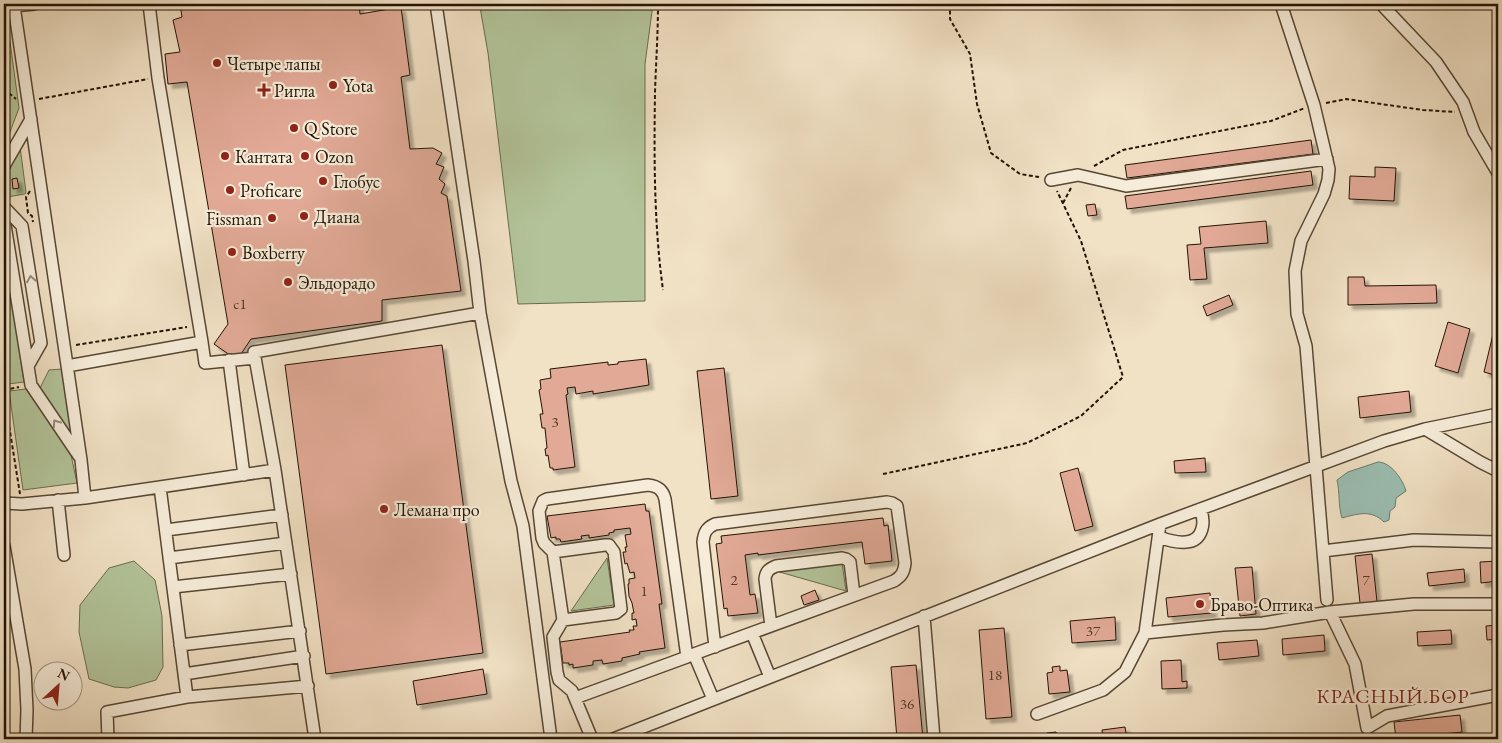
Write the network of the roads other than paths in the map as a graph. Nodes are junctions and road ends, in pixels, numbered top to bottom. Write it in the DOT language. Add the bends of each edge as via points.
graph roads {
  1 [pos="34,4"];
  2 [pos="149,4"];
  3 [pos="436,4"];
  4 [pos="1281,4"];
  5 [pos="1381,4"];
  6 [pos="9,7"];
  7 [pos="31,119"];
  8 [pos="1327,159"];
  9 [pos="4,166"];
  10 [pos="1498,174"];
  11 [pos="1052,180"];
  12 [pos="4,207"];
  13 [pos="4,219"];
  14 [pos="480,313"];
  15 [pos="202,342"];
  16 [pos="255,358"];
  17 [pos="228,360"];
  18 [pos="28,366"];
  19 [pos="67,366"];
  20 [pos="1498,414"];
  21 [pos="1425,429"];
  22 [pos="82,460"];
  23 [pos="1316,466"];
  24 [pos="275,470"];
  25 [pos="1498,470"];
  26 [pos="244,475"];
  27 [pos="160,487"];
  28 [pos="85,498"];
  29 [pos="58,500"];
  30 [pos="4,503"];
  31 [pos="1200,509"];
  32 [pos="282,515"];
  33 [pos="1160,524"];
  34 [pos="166,530"];
  35 [pos="1158,537"];
  36 [pos="1498,542"];
  37 [pos="286,543"];
  38 [pos="4,546"];
  39 [pos="1323,551"];
  40 [pos="554,552"];
  41 [pos="64,555"];
  42 [pos="169,558"];
  43 [pos="5,559"];
  44 [pos="291,574"];
  45 [pos="173,587"];
  46 [pos="854,595"];
  47 [pos="1498,604"];
  48 [pos="1328,606"];
  49 [pos="924,616"];
  50 [pos="563,620"];
  51 [pos="772,626"];
  52 [pos="300,631"];
  53 [pos="752,633"];
  54 [pos="1145,633"];
  55 [pos="180,646"];
  56 [pos="715,647"];
  57 [pos="304,656"];
  58 [pos="691,656"];
  59 [pos="184,674"];
  60 [pos="770,677"];
  61 [pos="308,686"];
  62 [pos="1498,695"];
  63 [pos="187,698"];
  64 [pos="575,698"];
  65 [pos="713,700"];
  66 [pos="1037,714"];
  67 [pos="1367,728"];
  68 [pos="26,739"];
  69 [pos="108,739"];
  70 [pos="315,739"];
  71 [pos="551,739"];
  72 [pos="592,739"];
  73 [pos="613,739"];
  74 [pos="934,739"];
  75 [pos="1370,739"];
  1 -- 6 [label="street"];
  2 -- 15 [label="street" via="158,78"];
  3 -- 14 [label="street"];
  4 -- 8 [label="street" via="1314,105"];
  5 -- 10 [label="street" via="1436,62 1463,102 1474,132"];
  6 -- 7 [label="street" via="24,101"];
  7 -- 9 [label="street"];
  7 -- 19 [label="street"];
  8 -- 11 [label="street" via="1126,186 1078,174"];
  8 -- 23 [label="street" via="1329,169 1324,194 1301,241 1295,271 1297,314 1306,346"];
  18 -- 12 [label="street, one-way" via="41,343 22,226"];
  13 -- 18 [label="street"];
  14 -- 16 [label="street" via="254,352"];
  14 -- 71 [label="street" via="511,481 523,526"];
  15 -- 17 [label="street" via="205,363"];
  15 -- 19 [label="street"];
  16 -- 17 [label="street"];
  16 -- 24 [label="street"];
  17 -- 26 [label="street"];
  22 -- 18 [label="street, one-way" via="31,385"];
  19 -- 22 [label="street"];
  20 -- 21 [label="street"];
  21 -- 23 [label="street"];
  21 -- 25 [label="street"];
  22 -- 28 [label="street"];
  23 -- 31 [label="street"];
  23 -- 39 [label="street"];
  24 -- 26 [label="street"];
  24 -- 32 [label="street"];
  26 -- 27 [label="street"];
  27 -- 28 [label="street"];
  27 -- 34 [label="street"];
  28 -- 29 [label="street"];
  29 -- 30 [label="street"];
  29 -- 41 [label="street"];
  31 -- 33 [label="street"];
  31 -- 35 [label="street" via="1204,523 1196,538 1187,543"];
  32 -- 34 [label="street"];
  32 -- 37 [label="street"];
  33 -- 35 [label="street"];
  33 -- 49 [label="street"];
  34 -- 42 [label="street"];
  35 -- 54 [label="street"];
  36 -- 39 [label="street" via="1414,540"];
  37 -- 42 [label="street"];
  37 -- 44 [label="street"];
  38 -- 43 [label="street"];
  39 -- 48 [label="street"];
  40 -- 50 [label="street"];
  40 -- 50 [label="street" via="609,545 614,552 621,609 616,613"];
  40 -- 58 [label="street" via="542,538 539,511 543,501 648,485 660,488 666,499"];
  42 -- 45 [label="street"];
  43 -- 68 [label="street" via="25,669"];
  44 -- 45 [label="street"];
  44 -- 52 [label="street"];
  45 -- 55 [label="street"];
  46 -- 51 [label="street"];
  46 -- 51 [label="street" via="850,562 846,559 769,568 766,579"];
  46 -- 56 [label="street" via="894,581 904,571 898,511 892,503 715,524 708,527 703,542"];
  47 -- 48 [label="street"];
  48 -- 54 [label="street" via="1263,624"];
  48 -- 67 [label="street" via="1355,664"];
  49 -- 60 [label="street"];
  49 -- 74 [label="street"];
  50 -- 64 [label="street" via="553,637 557,672 559,680"];
  51 -- 53 [label="street"];
  52 -- 55 [label="street"];
  52 -- 57 [label="street"];
  53 -- 56 [label="street"];
  53 -- 60 [label="street"];
  54 -- 66 [label="street" via="1125,672 1104,690"];
  55 -- 59 [label="street"];
  56 -- 58 [label="street"];
  57 -- 59 [label="street"];
  57 -- 61 [label="street"];
  58 -- 64 [label="street"];
  58 -- 65 [label="street"];
  59 -- 63 [label="street"];
  60 -- 65 [label="street"];
  61 -- 63 [label="street"];
  61 -- 70 [label="street"];
  62 -- 67 [label="street" via="1387,716"];
  63 -- 69 [label="street" via="107,712"];
  64 -- 72 [label="street"];
  65 -- 73 [label="street"];
  67 -- 75 [label="street"];
}
